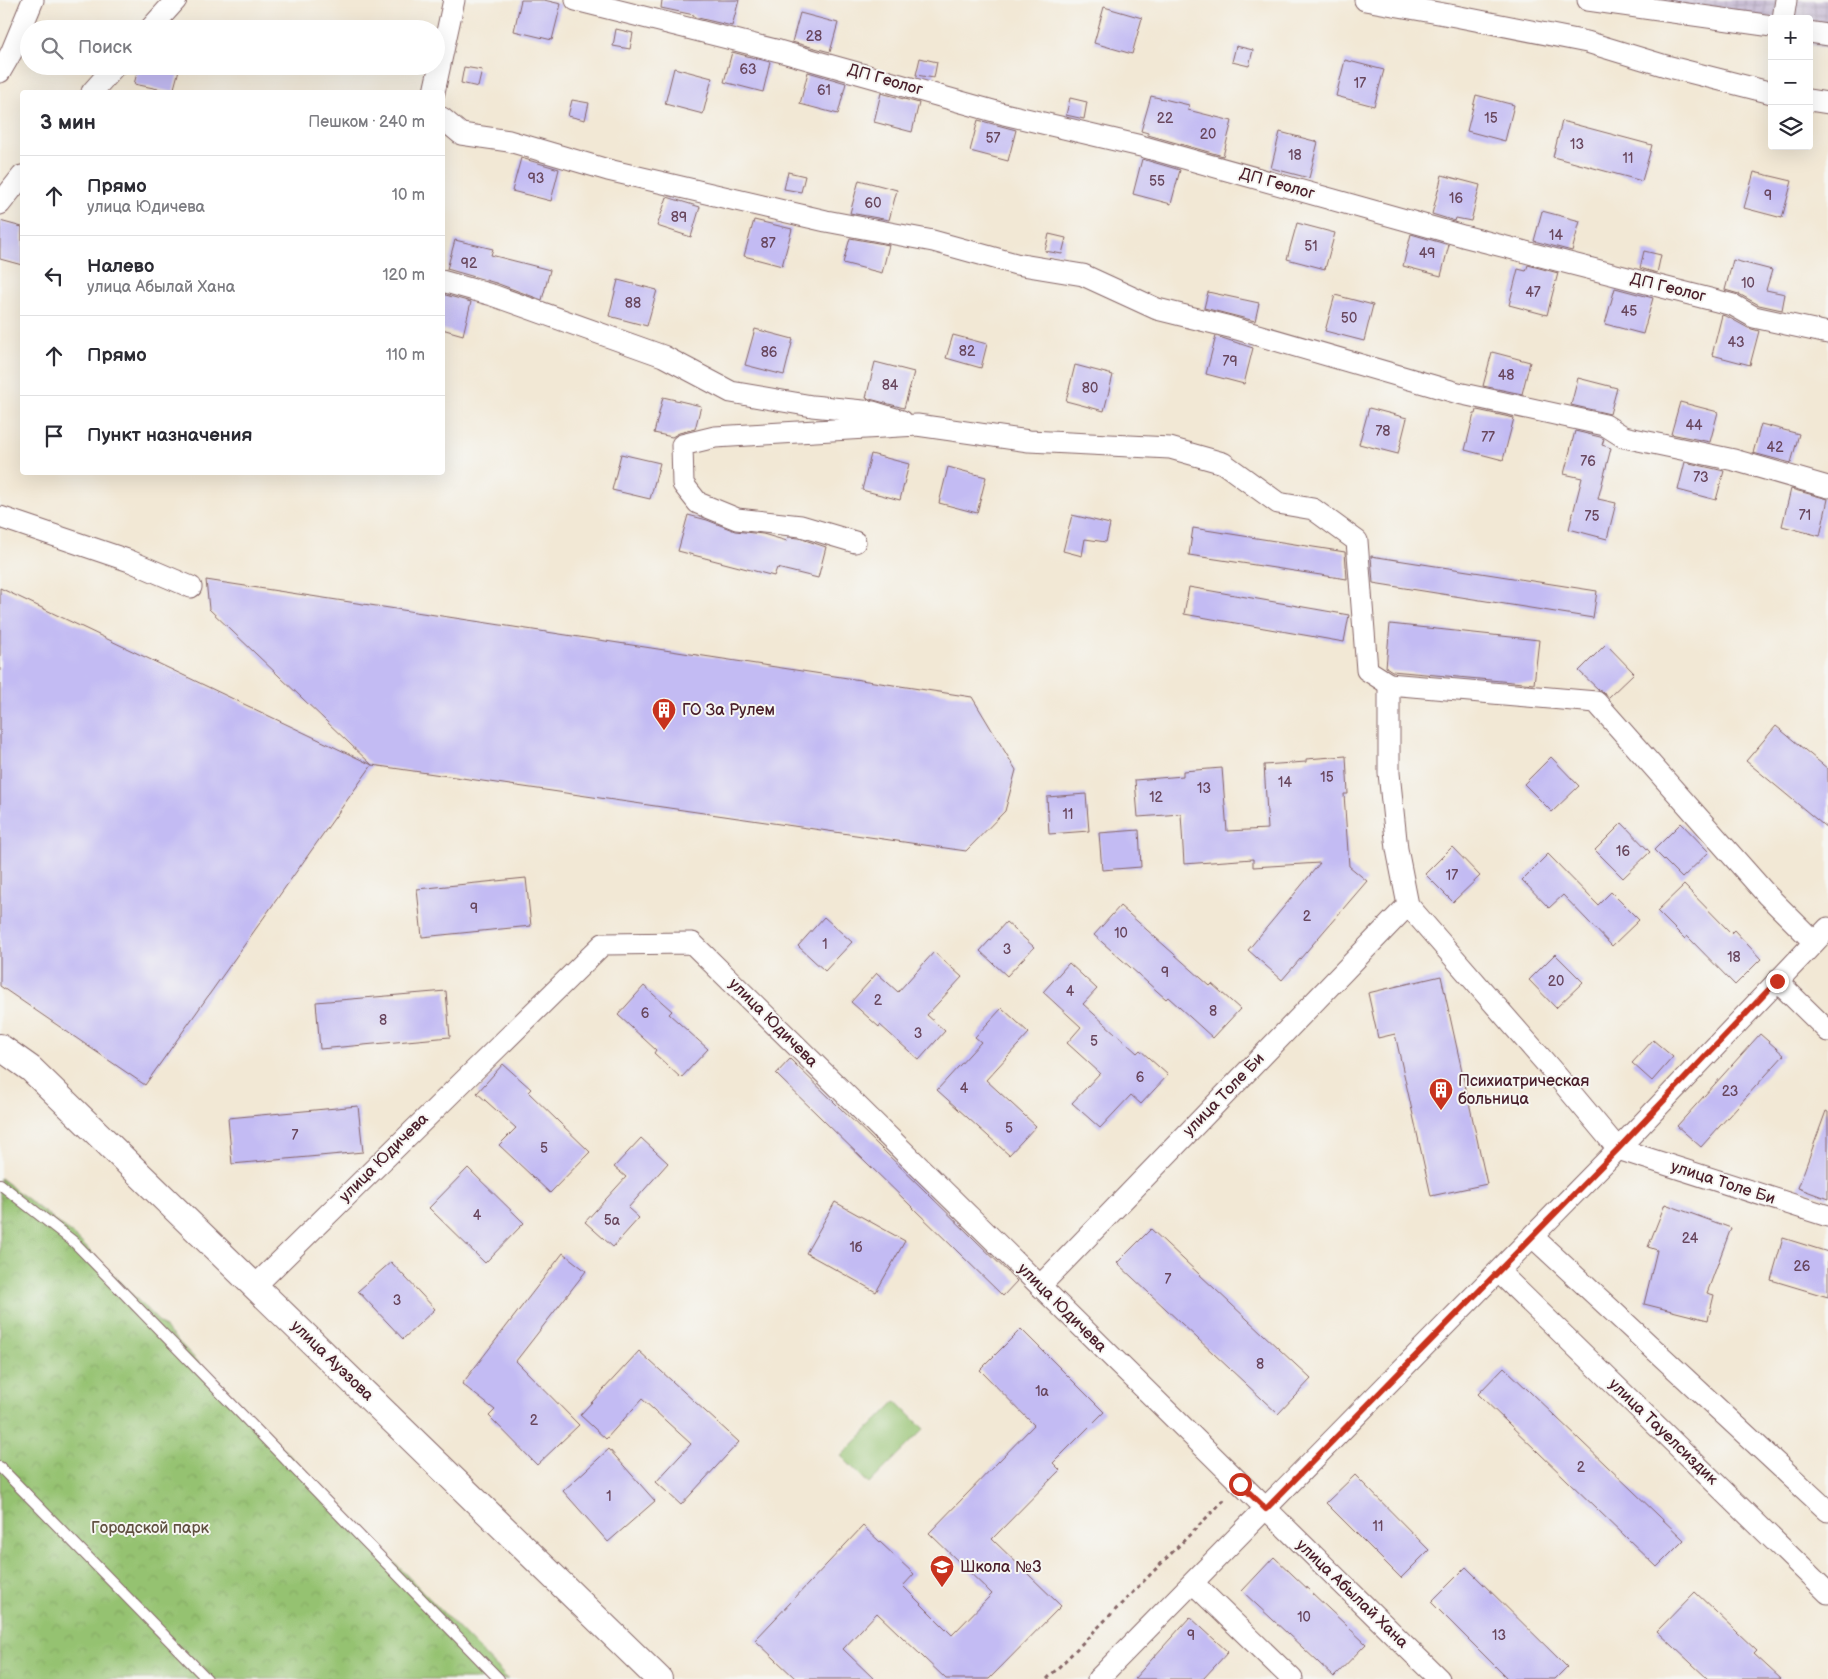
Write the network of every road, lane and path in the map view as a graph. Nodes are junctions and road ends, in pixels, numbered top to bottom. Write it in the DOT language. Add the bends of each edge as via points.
graph roads {
  1 [pos="33,0"];
  2 [pos="176,0"];
  3 [pos="454,0"];
  4 [pos="576,0"];
  5 [pos="1365,0"];
  6 [pos="1588,0"];
  7 [pos="1595,0"];
  8 [pos="1786,0"];
  9 [pos="1784,15"];
  10 [pos="25,20"];
  11 [pos="158,20"];
  12 [pos="1768,25"];
  13 [pos="20,31"];
  14 [pos="1813,32"];
  15 [pos="1828,34"];
  16 [pos="445,41"];
  17 [pos="0,72"];
  18 [pos="107,75"];
  19 [pos="438,75"];
  20 [pos="94,90"];
  21 [pos="434,90"];
  22 [pos="1768,92"];
  23 [pos="1813,101"];
  24 [pos="1828,103"];
  25 [pos="445,121"];
  26 [pos="20,179"];
  27 [pos="0,204"];
  28 [pos="445,282"];
  29 [pos="1828,332"];
  30 [pos="917,425"];
  31 [pos="1828,486"];
  32 [pos="0,517"];
  33 [pos="855,542"];
  34 [pos="191,587"];
  35 [pos="1389,684"];
  36 [pos="1408,905"];
  37 [pos="1821,935"];
  38 [pos="1777,981"];
  39 [pos="1828,1031"];
  40 [pos="0,1047"];
  41 [pos="1618,1149"];
  42 [pos="0,1184"];
  43 [pos="1828,1216"];
  44 [pos="1533,1237"];
  45 [pos="1499,1272"];
  46 [pos="255,1286"];
  47 [pos="1040,1286"];
  48 [pos="0,1467"];
  49 [pos="1240,1484"];
  50 [pos="1266,1509"];
  51 [pos="1828,1511"];
  52 [pos="1193,1583"];
  53 [pos="1828,1593"];
  54 [pos="207,1679"];
  55 [pos="499,1679"];
  56 [pos="659,1679"];
  57 [pos="1047,1679"];
  58 [pos="1098,1679"];
  59 [pos="1292,1679"];
  60 [pos="1439,1679"];
  1 -- 10 [label="street"];
  2 -- 11 [label="street"];
  3 -- 16 [label="street"];
  4 -- 29 [label="street, ДП Геолог" via="788,53 1004,114 1141,146 1463,236 1733,305 1754,317"];
  5 -- 22 [label="street" via="1587,42"];
  6 -- 7 [label="street"];
  7 -- 12 [label="street"];
  8 -- 9 [label="street"];
  13 -- 17 [label="street"];
  14 -- 15 [label="street"];
  18 -- 20 [label="street"];
  19 -- 21 [label="street"];
  23 -- 24 [label="street"];
  25 -- 31 [label="street" via="461,134 509,141 608,170 826,221 933,241 1016,264 1083,275 1157,309 1458,393 1605,426 1624,437 1734,460"];
  26 -- 27 [label="street"];
  28 -- 30 [label="street" via="492,295 663,356 731,392 812,406 873,412"];
  30 -- 33 [label="street" via="715,436 682,446 683,484 698,503 737,519 801,526"];
  30 -- 35 [label="street" via="1028,441 1170,448 1223,463 1278,503 1313,509 1357,540 1367,670"];
  32 -- 34 [label="street" via="130,561"];
  35 -- 36 [label="street" via="1389,774 1397,849"];
  35 -- 37 [label="street" via="1596,702 1767,895"];
  36 -- 41 [label="street"];
  36 -- 47 [label="street, улица Толе Би"];
  37 -- 38 [label="street"];
  38 -- 39 [label="street"];
  38 -- 41 [label="street"];
  40 -- 46 [label="street, улица Ауэзова" via="31,1069"];
  41 -- 43 [label="street, улица Толе Би"];
  41 -- 44 [label="street"];
  42 -- 55 [label="lane" via="74,1242"];
  44 -- 45 [label="street"];
  44 -- 51 [label="street"];
  45 -- 50 [label="street"];
  45 -- 53 [label="street, улица Тауелсиздик"];
  46 -- 47 [label="street, улица Юдичева" via="603,944 692,943"];
  46 -- 56 [label="street, улица Ауэзова"];
  47 -- 49 [label="street, улица Юдичева"];
  48 -- 54 [label="lane"];
  49 -- 50 [label="street, улица Юдичева"];
  49 -- 57 [label="path"];
  50 -- 52 [label="street"];
  50 -- 60 [label="street, улица Абылай Хана"];
  52 -- 58 [label="street"];
  52 -- 59 [label="street"];
}
